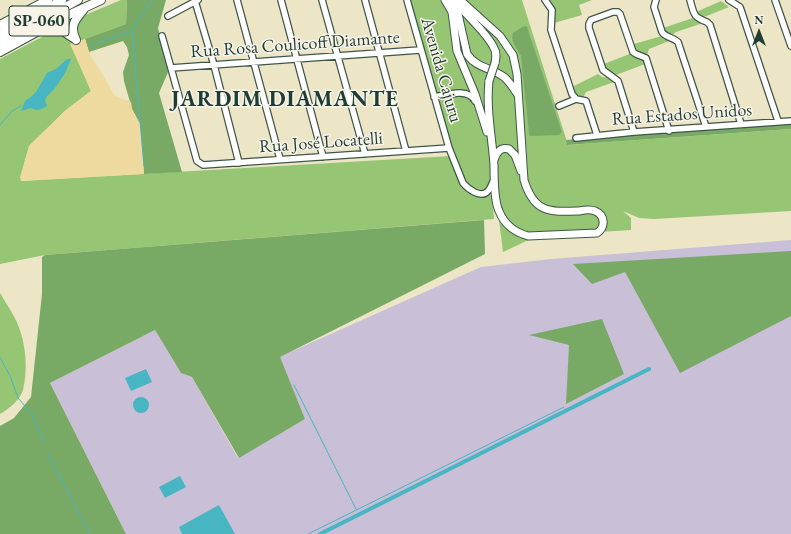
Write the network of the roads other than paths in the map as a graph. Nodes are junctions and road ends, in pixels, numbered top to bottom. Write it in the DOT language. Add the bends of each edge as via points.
graph roads {
  1 [pos="38,0"];
  2 [pos="48,0"];
  3 [pos="62,0"];
  4 [pos="78,0"];
  5 [pos="102,0"];
  6 [pos="237,0"];
  7 [pos="280,0"];
  8 [pos="322,0"];
  9 [pos="365,0"];
  10 [pos="407,0"];
  11 [pos="445,0"];
  12 [pos="450,0"];
  13 [pos="454,0"];
  14 [pos="460,0"];
  15 [pos="545,0"];
  16 [pos="690,0"];
  17 [pos="729,0"];
  18 [pos="775,0"];
  19 [pos="196,1"];
  20 [pos="655,1"];
  21 [pos="84,8"];
  22 [pos="168,16"];
  23 [pos="0,25"];
  24 [pos="45,28"];
  25 [pos="0,34"];
  26 [pos="162,36"];
  27 [pos="0,43"];
  28 [pos="791,46"];
  29 [pos="420,50"];
  30 [pos="0,52"];
  31 [pos="380,53"];
  32 [pos="337,55"];
  33 [pos="296,58"];
  34 [pos="254,61"];
  35 [pos="214,64"];
  36 [pos="172,68"];
  37 [pos="519,97"];
  38 [pos="434,98"];
  39 [pos="576,99"];
  40 [pos="559,106"];
  41 [pos="480,109"];
  42 [pos="778,121"];
  43 [pos="791,121"];
  44 [pos="741,124"];
  45 [pos="706,127"];
  46 [pos="669,130"];
  47 [pos="634,132"];
  48 [pos="597,135"];
  49 [pos="576,138"];
  50 [pos="491,142"];
  51 [pos="449,148"];
  52 [pos="406,151"];
  53 [pos="365,154"];
  54 [pos="323,157"];
  55 [pos="280,159"];
  56 [pos="239,163"];
  57 [pos="494,163"];
  58 [pos="494,179"];
  59 [pos="524,180"];
  1 -- 23 [label="highway"];
  2 -- 23 [label="highway"];
  3 -- 25 [label="highway, SP-060"];
  4 -- 27 [label="highway, SP-060"];
  5 -- 21 [label="highway"];
  6 -- 34 [label="street"];
  7 -- 33 [label="street"];
  8 -- 32 [label="street"];
  9 -- 31 [label="street"];
  10 -- 29 [label="street, Avenida Cajuru"];
  11 -- 41 [label="main road" via="452,12 459,57"];
  12 -- 37 [label="main road" via="458,14 467,54 480,66 507,79"];
  13 -- 50 [label="main road, bridge" via="495,49 495,63 488,91"];
  14 -- 37 [label="main road" via="507,44 516,64"];
  15 -- 39 [label="street" via="552,10 552,34 572,94"];
  16 -- 44 [label="street" via="694,15 709,23"];
  17 -- 42 [label="street" via="740,7"];
  18 -- 28 [label="street"];
  19 -- 22 [label="street"];
  19 -- 35 [label="street"];
  20 -- 45 [label="street" via="654,7 664,36 678,42"];
  21 -- 24 [label="highway"];
  21 -- 24 [label="highway" via="73,25 76,40 61,30"];
  24 -- 30 [label="highway"];
  26 -- 36 [label="street"];
  29 -- 31 [label="street, Rua Rosa Coulicoff Diamante"];
  29 -- 38 [label="street, Avenida Cajuru"];
  31 -- 32 [label="street, Rua Rosa Coulicoff Diamante"];
  31 -- 52 [label="street"];
  32 -- 33 [label="street, Rua Rosa Coulicoff Diamante"];
  32 -- 53 [label="street"];
  33 -- 34 [label="street, Rua Rosa Coulicoff Diamante"];
  33 -- 54 [label="street"];
  34 -- 35 [label="street, Rua Rosa Coulicoff Diamante"];
  34 -- 55 [label="street"];
  35 -- 36 [label="street, Rua Rosa Coulicoff Diamante"];
  35 -- 56 [label="street"];
  36 -- 56 [label="street, Rua José Locatelli" via="197,161 203,165"];
  37 -- 59 [label="main road"];
  38 -- 41 [label="street" via="466,94 473,97"];
  38 -- 51 [label="street, Avenida Cajuru"];
  39 -- 40 [label="street"];
  39 -- 48 [label="street" via="586,101"];
  41 -- 50 [label="main road"];
  42 -- 43 [label="street, Rua Estados Unidos"];
  42 -- 44 [label="street, Rua Estados Unidos"];
  44 -- 45 [label="street, Rua Estados Unidos"];
  45 -- 46 [label="street, Rua Estados Unidos"];
  46 -- 47 [label="street, Rua Estados Unidos"];
  46 -- 47 [label="street" via="646,58 633,52 620,14 613,12 591,20 589,28 603,70 618,81"];
  47 -- 48 [label="street, Rua Estados Unidos"];
  48 -- 49 [label="street, Rua Estados Unidos"];
  50 -- 57 [label="main road"];
  51 -- 52 [label="street, Rua José Locatelli"];
  51 -- 58 [label="street, Avenida Cajuru" via="467,188 484,194"];
  52 -- 53 [label="street, Rua José Locatelli"];
  53 -- 54 [label="street, Rua José Locatelli"];
  54 -- 55 [label="street, Rua José Locatelli"];
  55 -- 56 [label="street, Rua José Locatelli"];
  57 -- 58 [label="main road"];
  57 -- 59 [label="main road" via="497,152 509,148 515,154"];
  58 -- 59 [label="main road" via="498,209 503,220 518,234 528,236 597,233 602,229 602,215 594,210 560,211 538,206 528,193"];
}
